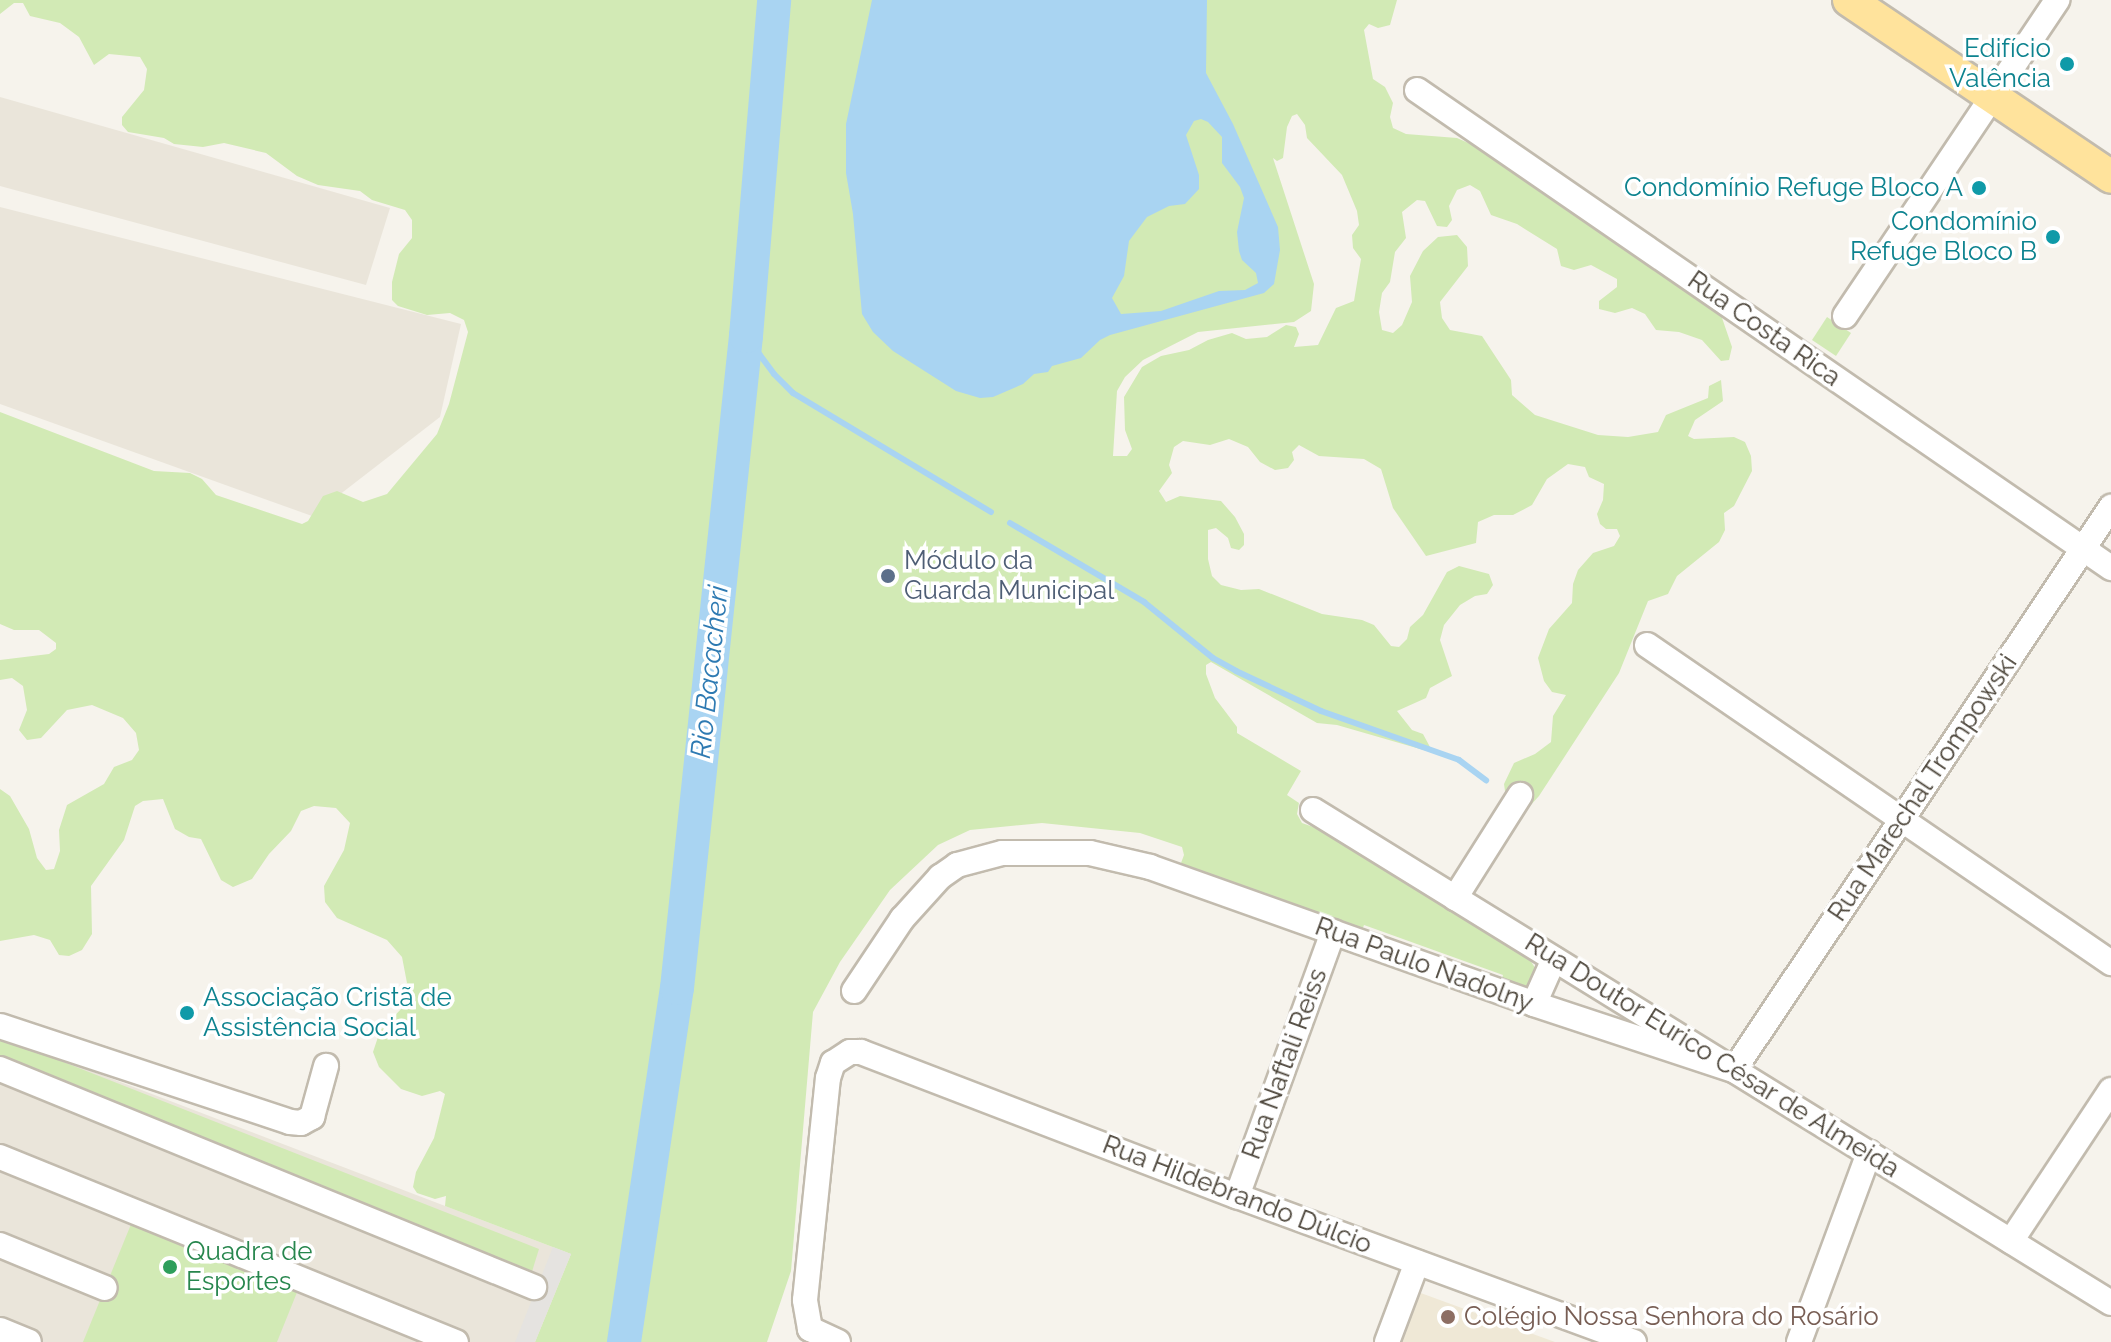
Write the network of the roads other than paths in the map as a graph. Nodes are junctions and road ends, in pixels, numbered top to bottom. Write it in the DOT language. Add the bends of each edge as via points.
graph roads {
  1 [pos="1849,0"];
  2 [pos="2057,0"];
  3 [pos="1417,90"];
  4 [pos="1992,97"];
  5 [pos="2111,177"];
  6 [pos="1845,316"];
  7 [pos="2111,507"];
  8 [pos="2083,549"];
  9 [pos="2111,568"];
  10 [pos="1647,645"];
  11 [pos="1520,795"];
  12 [pos="1313,810"];
  13 [pos="1902,820"];
  14 [pos="1455,898"];
  15 [pos="1333,932"];
  16 [pos="1554,959"];
  17 [pos="2111,963"];
  18 [pos="854,991"];
  19 [pos="1534,1004"];
  20 [pos="0,1026"];
  21 [pos="326,1066"];
  22 [pos="0,1069"];
  23 [pos="1734,1070"];
  24 [pos="2111,1090"];
  25 [pos="1869,1153"];
  26 [pos="0,1157"];
  27 [pos="1237,1196"];
  28 [pos="2011,1241"];
  29 [pos="0,1245"];
  30 [pos="1417,1262"];
  31 [pos="534,1287"];
  32 [pos="105,1288"];
  33 [pos="2111,1303"];
  34 [pos="0,1330"];
  35 [pos="29,1342"];
  36 [pos="456,1342"];
  37 [pos="838,1342"];
  38 [pos="1387,1342"];
  39 [pos="1634,1342"];
  40 [pos="1799,1342"];
  1 -- 4 [label="main road"];
  2 -- 4 [label="street"];
  3 -- 8 [label="street, Rua Costa Rica"];
  4 -- 5 [label="main road"];
  4 -- 6 [label="street"];
  7 -- 8 [label="street, Rua Marechal Trompowski"];
  8 -- 9 [label="street, Rua Costa Rica"];
  8 -- 13 [label="street, Rua Marechal Trompowski"];
  10 -- 13 [label="street"];
  11 -- 14 [label="street"];
  12 -- 14 [label="street, Rua Doutor Eurico César de Almeida"];
  13 -- 17 [label="street"];
  13 -- 23 [label="street, Rua Marechal Trompowski"];
  14 -- 16 [label="street, Rua Doutor Eurico César de Almeida"];
  15 -- 18 [label="street, Rua Paulo Nadolny" via="1115,857 1061,851 980,856 957,865 911,908"];
  15 -- 19 [label="street, Rua Paulo Nadolny"];
  15 -- 27 [label="street, Rua Naftali Reiss"];
  16 -- 19 [label="street"];
  16 -- 23 [label="street, Rua Doutor Eurico César de Almeida"];
  19 -- 23 [label="street, Rua Paulo Nadolny"];
  20 -- 21 [label="street" via="290,1122 312,1117"];
  22 -- 31 [label="street"];
  23 -- 25 [label="street, Rua Doutor Eurico César de Almeida"];
  24 -- 28 [label="street"];
  25 -- 28 [label="street, Rua Doutor Eurico César de Almeida"];
  25 -- 40 [label="street"];
  26 -- 36 [label="street"];
  27 -- 30 [label="street, Rua Hildebrando Dúlcio"];
  27 -- 37 [label="street, Rua Hildebrando Dúlcio" via="861,1052 841,1054 833,1063 823,1104 805,1300 806,1323 816,1334"];
  28 -- 33 [label="street, Rua Doutor Eurico César de Almeida"];
  29 -- 32 [label="street"];
  30 -- 38 [label="street"];
  30 -- 39 [label="street, Rua Hildebrando Dúlcio"];
  34 -- 35 [label="street"];
}
